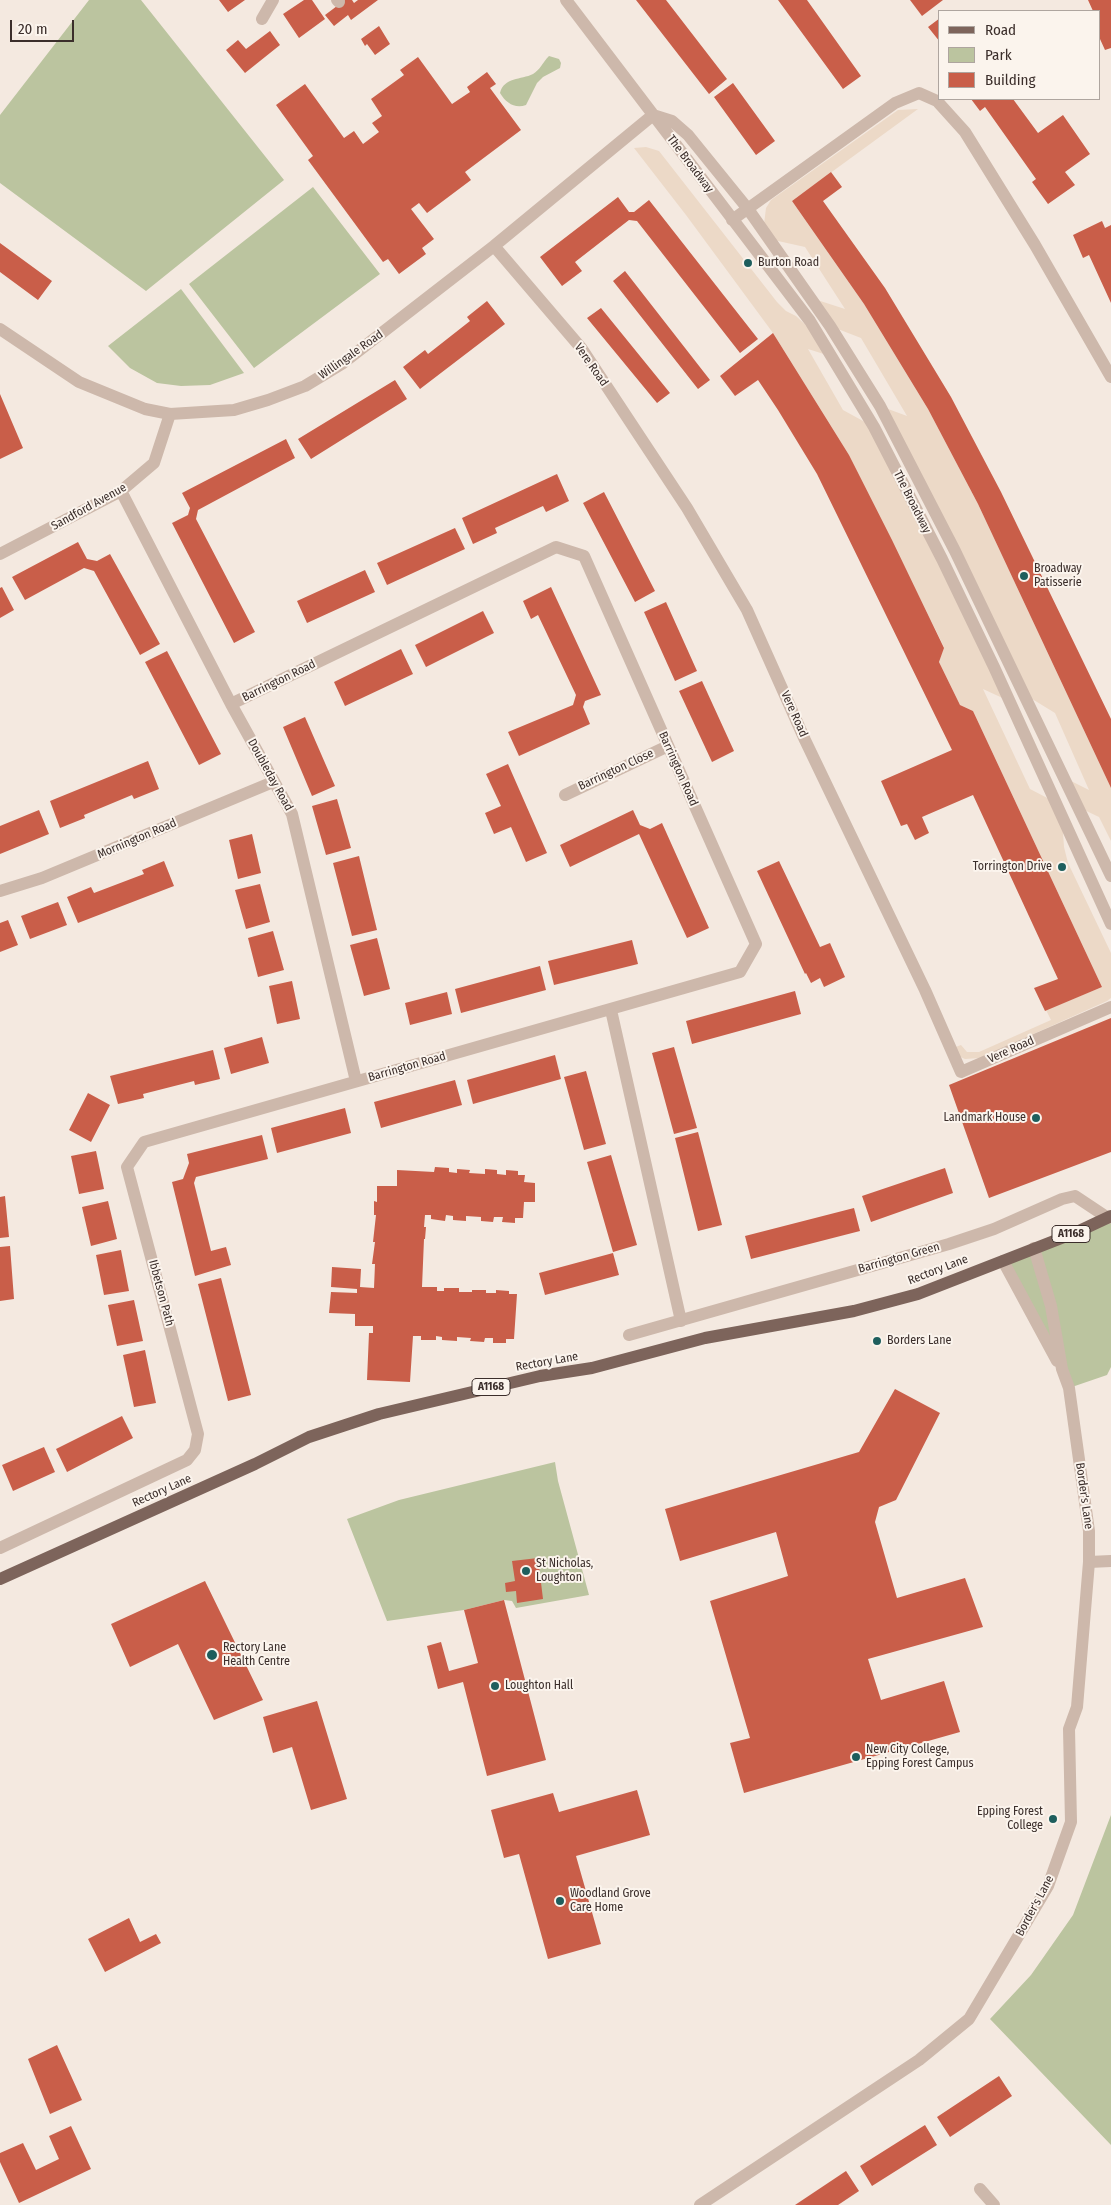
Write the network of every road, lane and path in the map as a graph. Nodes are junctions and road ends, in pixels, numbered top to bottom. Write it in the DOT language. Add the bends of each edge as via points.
graph roads {
  1 [pos="272,0"];
  2 [pos="566,0"];
  3 [pos="262,19"];
  4 [pos="653,115"];
  5 [pos="748,209"];
  6 [pos="732,220"];
  7 [pos="494,246"];
  8 [pos="0,329"];
  9 [pos="1111,377"];
  10 [pos="170,414"];
  11 [pos="121,491"];
  12 [pos="0,554"];
  13 [pos="231,704"];
  14 [pos="668,746"];
  15 [pos="273,782"];
  16 [pos="565,795"];
  17 [pos="1111,876"];
  18 [pos="0,890"];
  19 [pos="1111,922"];
  20 [pos="1111,1007"];
  21 [pos="611,1010"];
  22 [pos="356,1081"];
  23 [pos="1109,1217"];
  24 [pos="1034,1248"];
  25 [pos="1003,1261"];
  26 [pos="681,1320"];
  27 [pos="629,1335"];
  28 [pos="1062,1370"];
  29 [pos="0,1548"];
  30 [pos="1111,1561"];
  31 [pos="1088,1562"];
  32 [pos="0,1579"];
  33 [pos="980,2189"];
  34 [pos="700,2205"];
  35 [pos="994,2205"];
  1 -- 3 [label="street"];
  2 -- 4 [label="street, The Broadway"];
  4 -- 5 [label="street, The Broadway" via="672,121 688,135"];
  4 -- 6 [label="street, The Broadway"];
  4 -- 7 [label="street, Willingale Road"];
  5 -- 6 [label="street"];
  5 -- 9 [label="street" via="895,103 919,93 937,101 965,132"];
  5 -- 17 [label="street, The Broadway" via="830,326 892,425"];
  6 -- 19 [label="street, The Broadway" via="810,321 874,427 942,559"];
  7 -- 10 [label="street, Willingale Road" via="328,374 268,400 234,410"];
  7 -- 20 [label="street, Vere Road" via="582,349 687,508 747,610 961,1072"];
  8 -- 10 [label="street, Willingale Road" via="79,382 145,409"];
  10 -- 11 [label="street, Sandford Avenue" via="154,463"];
  11 -- 12 [label="street, Sandford Avenue"];
  11 -- 13 [label="street, Doubleday Road"];
  13 -- 14 [label="street, Barrington Road" via="556,547 584,556"];
  13 -- 15 [label="street, Doubleday Road"];
  14 -- 16 [label="street, Barrington Close"];
  14 -- 21 [label="street, Barrington Road" via="756,944 740,972"];
  15 -- 18 [label="street, Mornington Road" via="42,878"];
  15 -- 22 [label="street, Doubleday Road" via="292,814"];
  21 -- 22 [label="street, Barrington Road"];
  21 -- 26 [label="street"];
  22 -- 29 [label="street, Ibbetson Path" via="144,1142 127,1167 198,1434 195,1450 187,1460"];
  23 -- 24 [label="main road, A1168"];
  23 -- 26 [label="street, Barrington Green" via="1075,1196 1062,1198 949,1244"];
  24 -- 25 [label="main road, A1168"];
  24 -- 28 [label="street, Border's Lane" via="1051,1306"];
  25 -- 28 [label="street, Border's Lane"];
  25 -- 32 [label="main road, Rectory Lane / A1168" via="918,1294 854,1311 705,1338 592,1368 540,1376 379,1414 309,1437"];
  26 -- 27 [label="street, Barrington Green"];
  28 -- 31 [label="street, Border's Lane" via="1068,1388 1089,1531"];
  30 -- 31 [label="street"];
  31 -- 34 [label="street, Border's Lane" via="1077,1707 1069,1728 1071,1822 1048,1886 1005,1960 969,2019 919,2060"];
  33 -- 35 [label="street"];
}
